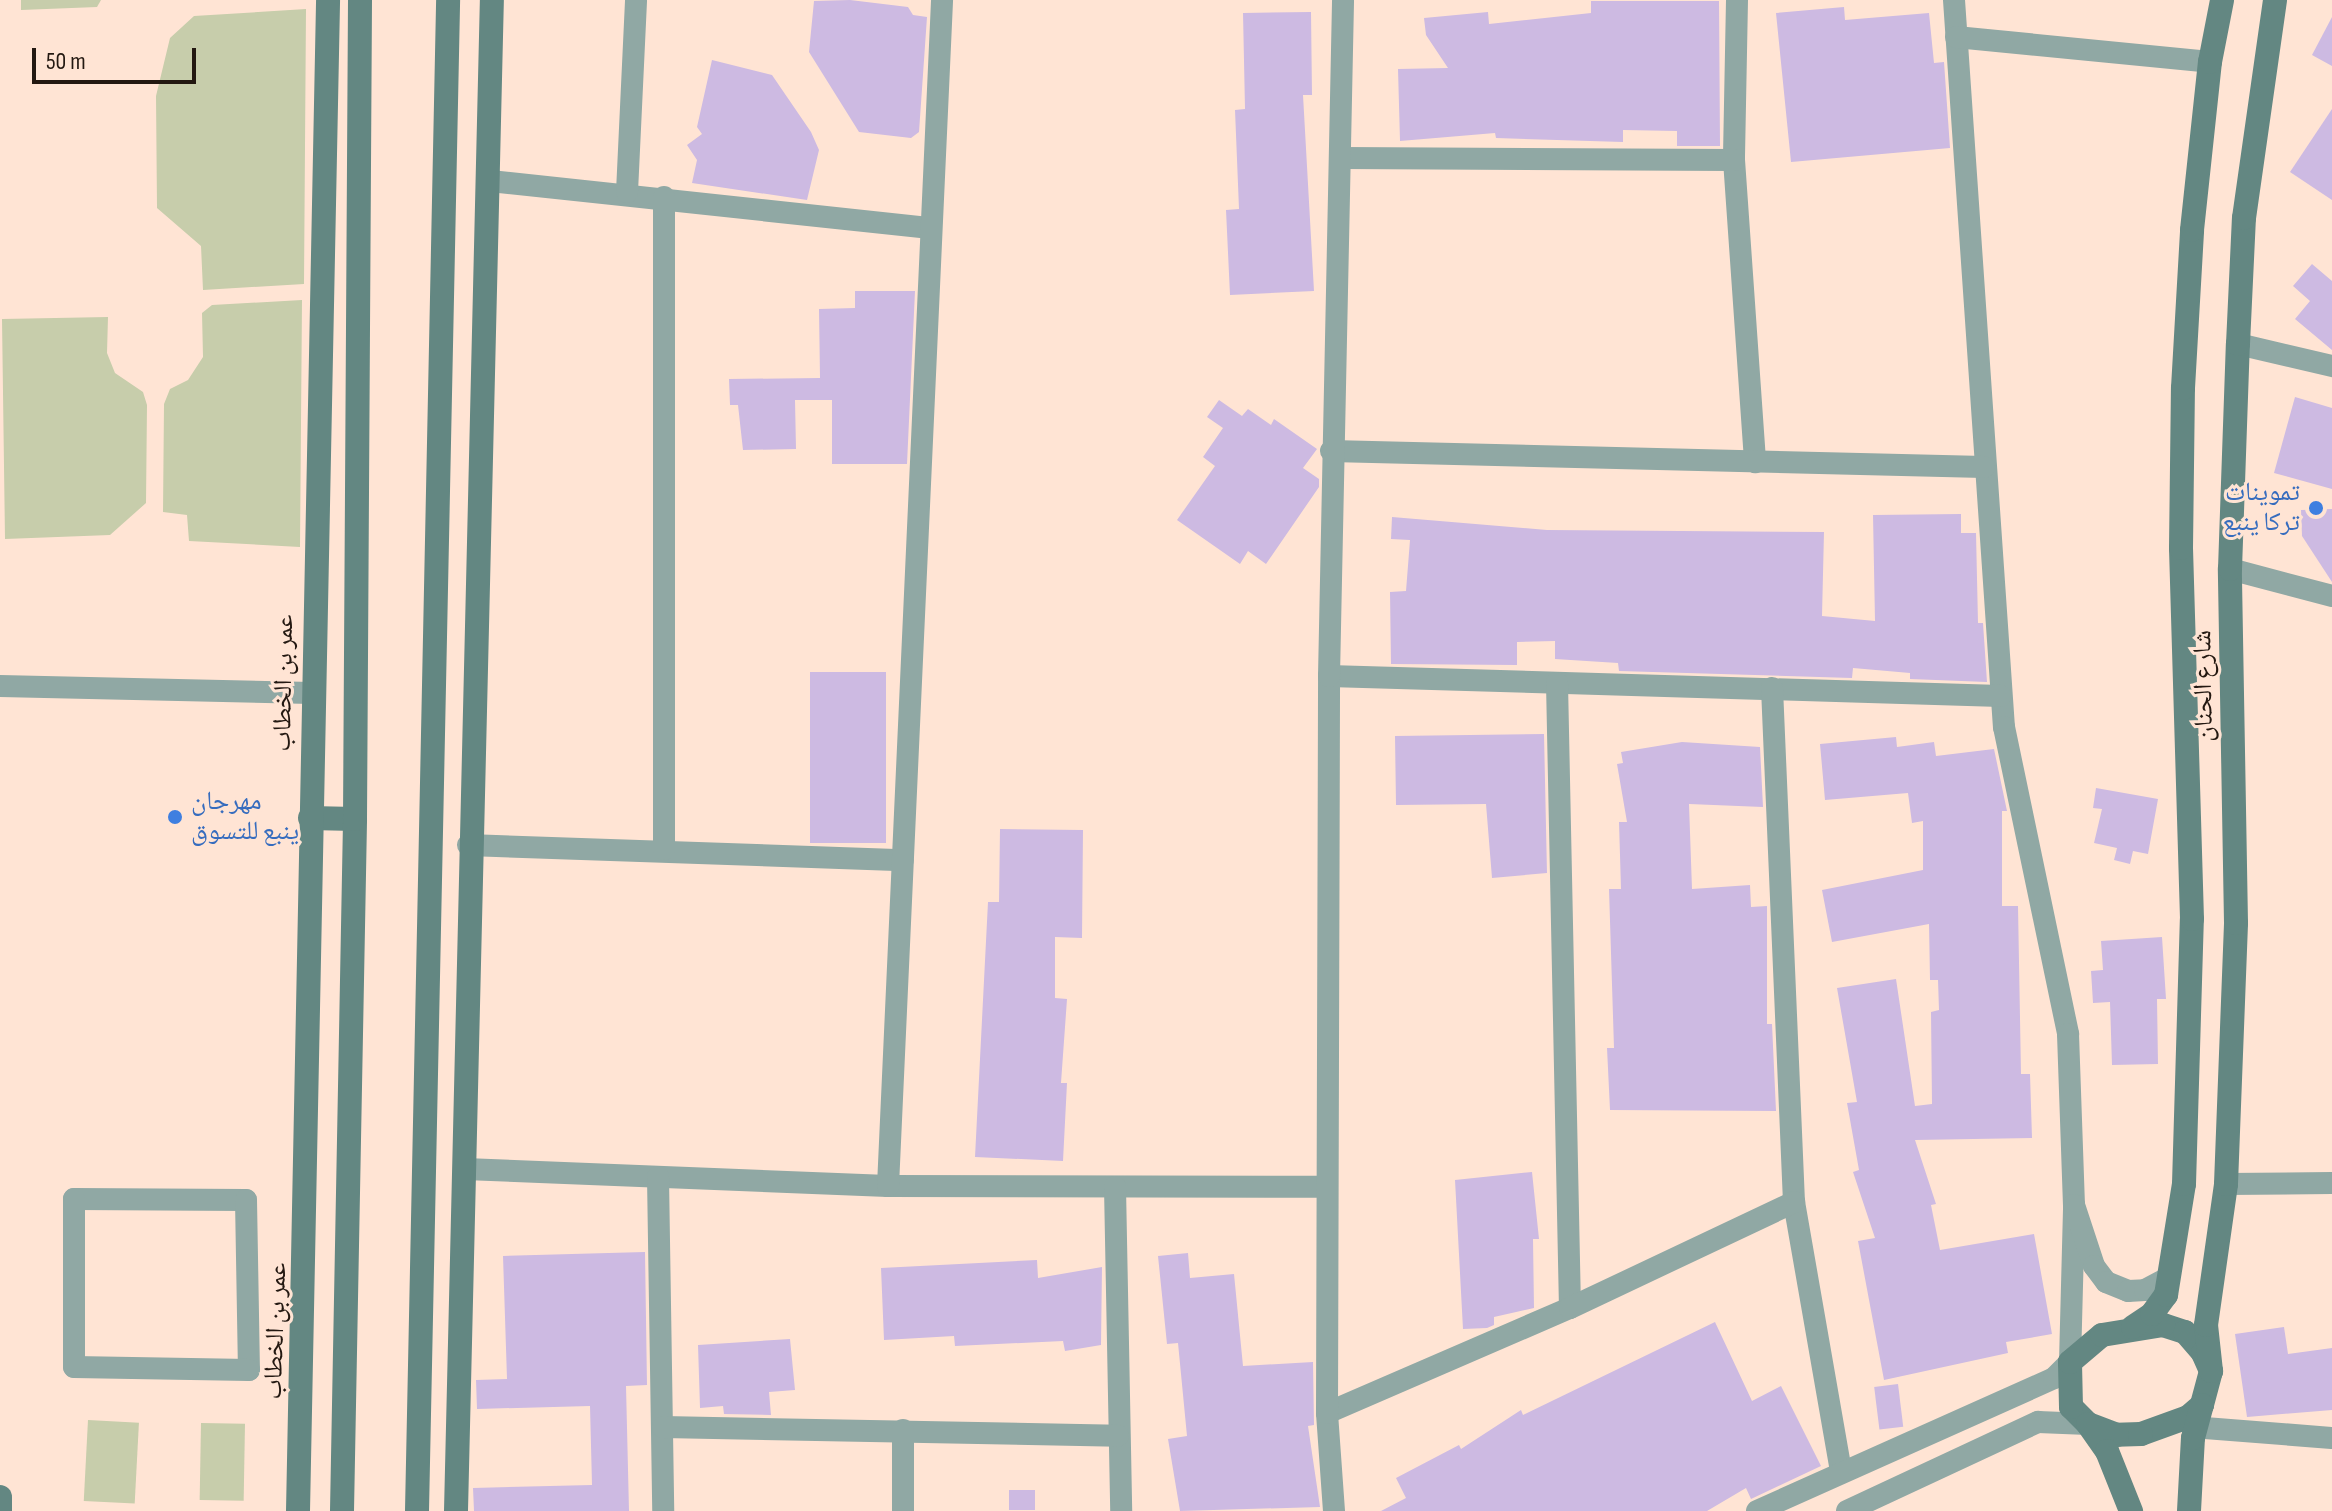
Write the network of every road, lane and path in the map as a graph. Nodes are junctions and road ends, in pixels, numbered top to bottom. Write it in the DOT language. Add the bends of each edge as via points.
graph roads {
  1 [pos="328,0"];
  2 [pos="360,0"];
  3 [pos="448,0"];
  4 [pos="492,0"];
  5 [pos="636,0"];
  6 [pos="942,0"];
  7 [pos="1343,0"];
  8 [pos="1737,0"];
  9 [pos="1954,0"];
  10 [pos="2222,0"];
  11 [pos="2275,0"];
  12 [pos="1956,37"];
  13 [pos="2210,62"];
  14 [pos="1342,158"];
  15 [pos="1734,160"];
  16 [pos="490,181"];
  17 [pos="627,192"];
  18 [pos="664,197"];
  19 [pos="931,228"];
  20 [pos="2238,344"];
  21 [pos="2332,366"];
  22 [pos="1331,451"];
  23 [pos="1755,462"];
  24 [pos="1984,467"];
  25 [pos="436,562"];
  26 [pos="478,563"];
  27 [pos="2230,569"];
  28 [pos="2332,596"];
  29 [pos="1329,676"];
  30 [pos="1557,683"];
  31 [pos="0,686"];
  32 [pos="1772,688"];
  33 [pos="312,693"];
  34 [pos="2001,696"];
  35 [pos="310,818"];
  36 [pos="355,819"];
  37 [pos="468,845"];
  38 [pos="664,849"];
  39 [pos="903,860"];
  40 [pos="465,1169"];
  41 [pos="658,1177"];
  42 [pos="2332,1183"];
  43 [pos="2226,1184"];
  44 [pos="888,1186"];
  45 [pos="1115,1187"];
  46 [pos="1327,1187"];
  47 [pos="246,1200"];
  48 [pos="1794,1202"];
  49 [pos="2074,1205"];
  50 [pos="2169,1277"];
  51 [pos="1570,1308"];
  52 [pos="2133,1327"];
  53 [pos="2070,1362"];
  54 [pos="2211,1371"];
  55 [pos="1327,1413"];
  56 [pos="2197,1420"];
  57 [pos="2088,1424"];
  58 [pos="663,1427"];
  59 [pos="903,1430"];
  60 [pos="1118,1436"];
  61 [pos="2332,1438"];
  62 [pos="1841,1472"];
  63 [pos="0,1497"];
  64 [pos="417,1508"];
  65 [pos="456,1509"];
  66 [pos="0,1511"];
  67 [pos="298,1511"];
  68 [pos="342,1511"];
  69 [pos="663,1511"];
  70 [pos="903,1511"];
  71 [pos="1121,1511"];
  72 [pos="1334,1511"];
  73 [pos="1757,1511"];
  74 [pos="1847,1511"];
  75 [pos="2131,1511"];
  76 [pos="2189,1511"];
  1 -- 33 [label="main road, عمر بن الخطاب"];
  2 -- 36 [label="main road"];
  3 -- 25 [label="main road"];
  4 -- 16 [label="main road"];
  5 -- 17 [label="street"];
  6 -- 19 [label="street"];
  7 -- 14 [label="street"];
  8 -- 15 [label="street"];
  9 -- 12 [label="street"];
  10 -- 13 [label="main road, شارع الحنان"];
  11 -- 20 [label="main road, شارع الحنان" via="2244,218"];
  12 -- 13 [label="street"];
  12 -- 24 [label="street"];
  13 -- 50 [label="main road, شارع الحنان" via="2183,388 2181,548 2192,919 2184,1184"];
  14 -- 15 [label="street"];
  14 -- 22 [label="street"];
  15 -- 23 [label="street"];
  16 -- 17 [label="street"];
  16 -- 26 [label="main road"];
  17 -- 18 [label="street"];
  18 -- 19 [label="street"];
  18 -- 38 [label="street"];
  19 -- 39 [label="street"];
  20 -- 21 [label="street"];
  20 -- 27 [label="main road, شارع الحنان"];
  22 -- 23 [label="street"];
  22 -- 29 [label="street"];
  23 -- 24 [label="street"];
  24 -- 34 [label="street"];
  25 -- 26 [label="main road"];
  25 -- 64 [label="main road"];
  26 -- 37 [label="main road"];
  27 -- 28 [label="street"];
  27 -- 43 [label="main road, شارع الحنان" via="2236,923"];
  29 -- 30 [label="street"];
  29 -- 46 [label="street"];
  30 -- 32 [label="street"];
  30 -- 51 [label="street"];
  31 -- 33 [label="street"];
  32 -- 34 [label="street"];
  32 -- 48 [label="street"];
  33 -- 35 [label="main road, عمر بن الخطاب"];
  34 -- 49 [label="street" via="2068,1034"];
  35 -- 36 [label="main road"];
  35 -- 67 [label="main road, عمر بن الخطاب" via="308,1190"];
  36 -- 68 [label="main road"];
  37 -- 38 [label="street"];
  37 -- 40 [label="main road"];
  38 -- 39 [label="street"];
  39 -- 44 [label="street"];
  40 -- 41 [label="street"];
  40 -- 65 [label="main road"];
  41 -- 44 [label="street"];
  41 -- 58 [label="street"];
  42 -- 43 [label="street"];
  43 -- 54 [label="main road, شارع الحنان" via="2206,1325"];
  44 -- 45 [label="street"];
  45 -- 46 [label="street"];
  45 -- 60 [label="street"];
  46 -- 55 [label="street"];
  47 -- 47 [label="street" via="249,1370 74,1367 74,1199"];
  48 -- 51 [label="street"];
  48 -- 62 [label="street"];
  49 -- 50 [label="street" via="2094,1266 2106,1282 2128,1291 2145,1290"];
  49 -- 53 [label="street"];
  50 -- 52 [label="main road, شارع الحنان" via="2166,1295"];
  51 -- 55 [label="street"];
  52 -- 53 [label="main road" via="2102,1335"];
  52 -- 54 [label="main road" via="2163,1325 2185,1332"];
  53 -- 57 [label="main road" via="2071,1407"];
  53 -- 62 [label="street" via="2038,1386"];
  54 -- 56 [label="main road"];
  55 -- 72 [label="street"];
  56 -- 57 [label="main road" via="2188,1417 2141,1434 2117,1435"];
  56 -- 61 [label="street"];
  56 -- 76 [label="main road"];
  57 -- 74 [label="street" via="2038,1422"];
  57 -- 75 [label="main road" via="2107,1451"];
  58 -- 59 [label="street"];
  58 -- 69 [label="street"];
  59 -- 60 [label="street"];
  59 -- 70 [label="street"];
  60 -- 71 [label="street"];
  62 -- 73 [label="street"];
  63 -- 66 [label="main road"];
  64 -- 65 [label="main road"];
}
